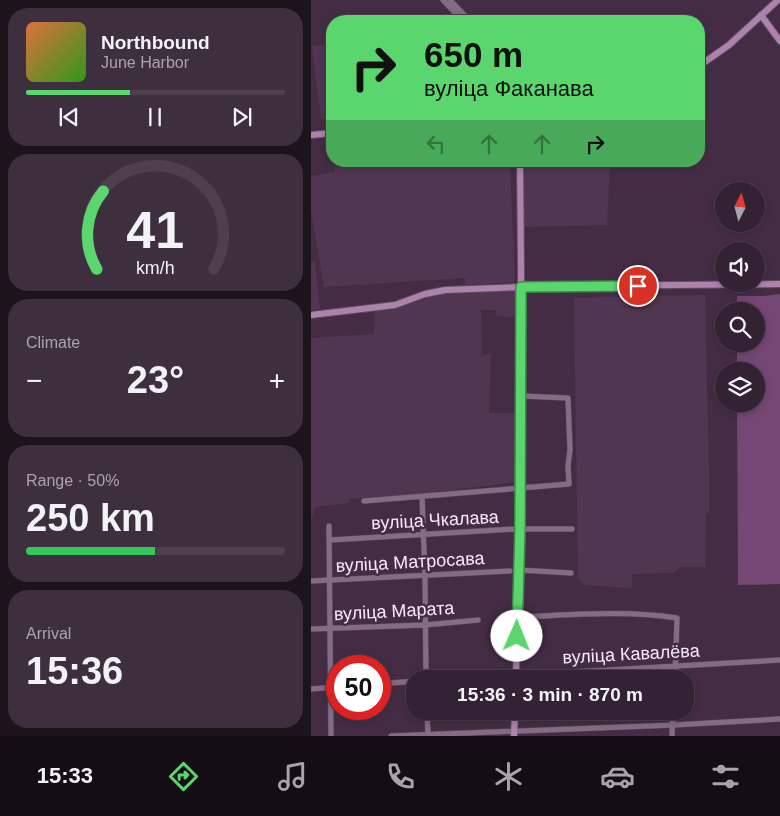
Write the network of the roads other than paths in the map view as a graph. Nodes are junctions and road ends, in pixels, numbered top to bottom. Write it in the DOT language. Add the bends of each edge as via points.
graph roads {
  1 [pos="443,0"];
  2 [pos="450,0"];
  3 [pos="778,0"];
  4 [pos="457,15"];
  5 [pos="464,15"];
  6 [pos="761,15"];
  7 [pos="780,41"];
  8 [pos="705,62"];
  9 [pos="326,134"];
  10 [pos="311,135"];
  11 [pos="519,167"];
  12 [pos="780,284"];
  13 [pos="521,287"];
  14 [pos="311,315"];
  15 [pos="521,396"];
  16 [pos="520,487"];
  17 [pos="422,496"];
  18 [pos="364,501"];
  19 [pos="329,526"];
  20 [pos="520,529"];
  21 [pos="572,529"];
  22 [pos="424,534"];
  23 [pos="330,540"];
  24 [pos="519,570"];
  25 [pos="510,571"];
  26 [pos="571,573"];
  27 [pos="425,576"];
  28 [pos="330,580"];
  29 [pos="311,581"];
  30 [pos="518,617"];
  31 [pos="478,620"];
  32 [pos="425,625"];
  33 [pos="311,629"];
  34 [pos="329,629"];
  35 [pos="330,655"];
  36 [pos="780,660"];
  37 [pos="676,665"];
  38 [pos="426,670"];
  39 [pos="516,670"];
  40 [pos="609,670"];
  41 [pos="676,670"];
  42 [pos="406,682"];
  43 [pos="391,683"];
  44 [pos="326,687"];
  45 [pos="311,688"];
  46 [pos="780,719"];
  47 [pos="331,720"];
  48 [pos="427,720"];
  49 [pos="515,720"];
  50 [pos="673,720"];
  51 [pos="673,725"];
  52 [pos="473,734"];
  53 [pos="514,734"];
  54 [pos="428,735"];
  55 [pos="331,736"];
  56 [pos="391,736"];
  57 [pos="672,736"];
  1 -- 4 [label="street"];
  2 -- 5 [label="street"];
  3 -- 6 [label="main road"];
  6 -- 7 [label="main road"];
  6 -- 8 [label="main road"];
  9 -- 10 [label="main road"];
  11 -- 13 [label="main road"];
  12 -- 13 [label="main road"];
  13 -- 14 [label="main road" via="445,290 395,305"];
  13 -- 15 [label="main road"];
  15 -- 16 [label="main road"];
  15 -- 16 [label="street" via="568,398 570,450 569,484"];
  16 -- 17 [label="street"];
  16 -- 20 [label="main road"];
  17 -- 18 [label="street"];
  17 -- 22 [label="street"];
  19 -- 23 [label="street"];
  20 -- 21 [label="street, вуліца Чкалава"];
  20 -- 22 [label="street, вуліца Чкалава"];
  20 -- 24 [label="main road"];
  22 -- 23 [label="street, вуліца Чкалава"];
  22 -- 27 [label="street"];
  23 -- 28 [label="street"];
  24 -- 26 [label="street"];
  24 -- 30 [label="main road"];
  25 -- 27 [label="street, вуліца Матросава"];
  27 -- 28 [label="street, вуліца Матросава"];
  27 -- 32 [label="street"];
  28 -- 29 [label="street, вуліца Матросава"];
  28 -- 34 [label="street"];
  30 -- 37 [label="street" via="651,614 677,618"];
  30 -- 39 [label="main road"];
  31 -- 32 [label="street, вуліца Марата"];
  32 -- 34 [label="street, вуліца Марата"];
  32 -- 38 [label="street"];
  33 -- 34 [label="street, вуліца Марата"];
  34 -- 35 [label="street"];
  36 -- 37 [label="street, вуліца Кавалёва"];
  37 -- 40 [label="street, вуліца Кавалёва"];
  37 -- 41 [label="street"];
  42 -- 43 [label="street"];
  44 -- 45 [label="street"];
  46 -- 51 [label="street"];
  47 -- 55 [label="street"];
  48 -- 54 [label="street"];
  49 -- 53 [label="main road"];
  50 -- 51 [label="street"];
  51 -- 53 [label="street"];
  51 -- 57 [label="street"];
  52 -- 53 [label="street"];
  52 -- 54 [label="street"];
  54 -- 56 [label="street"];
}
